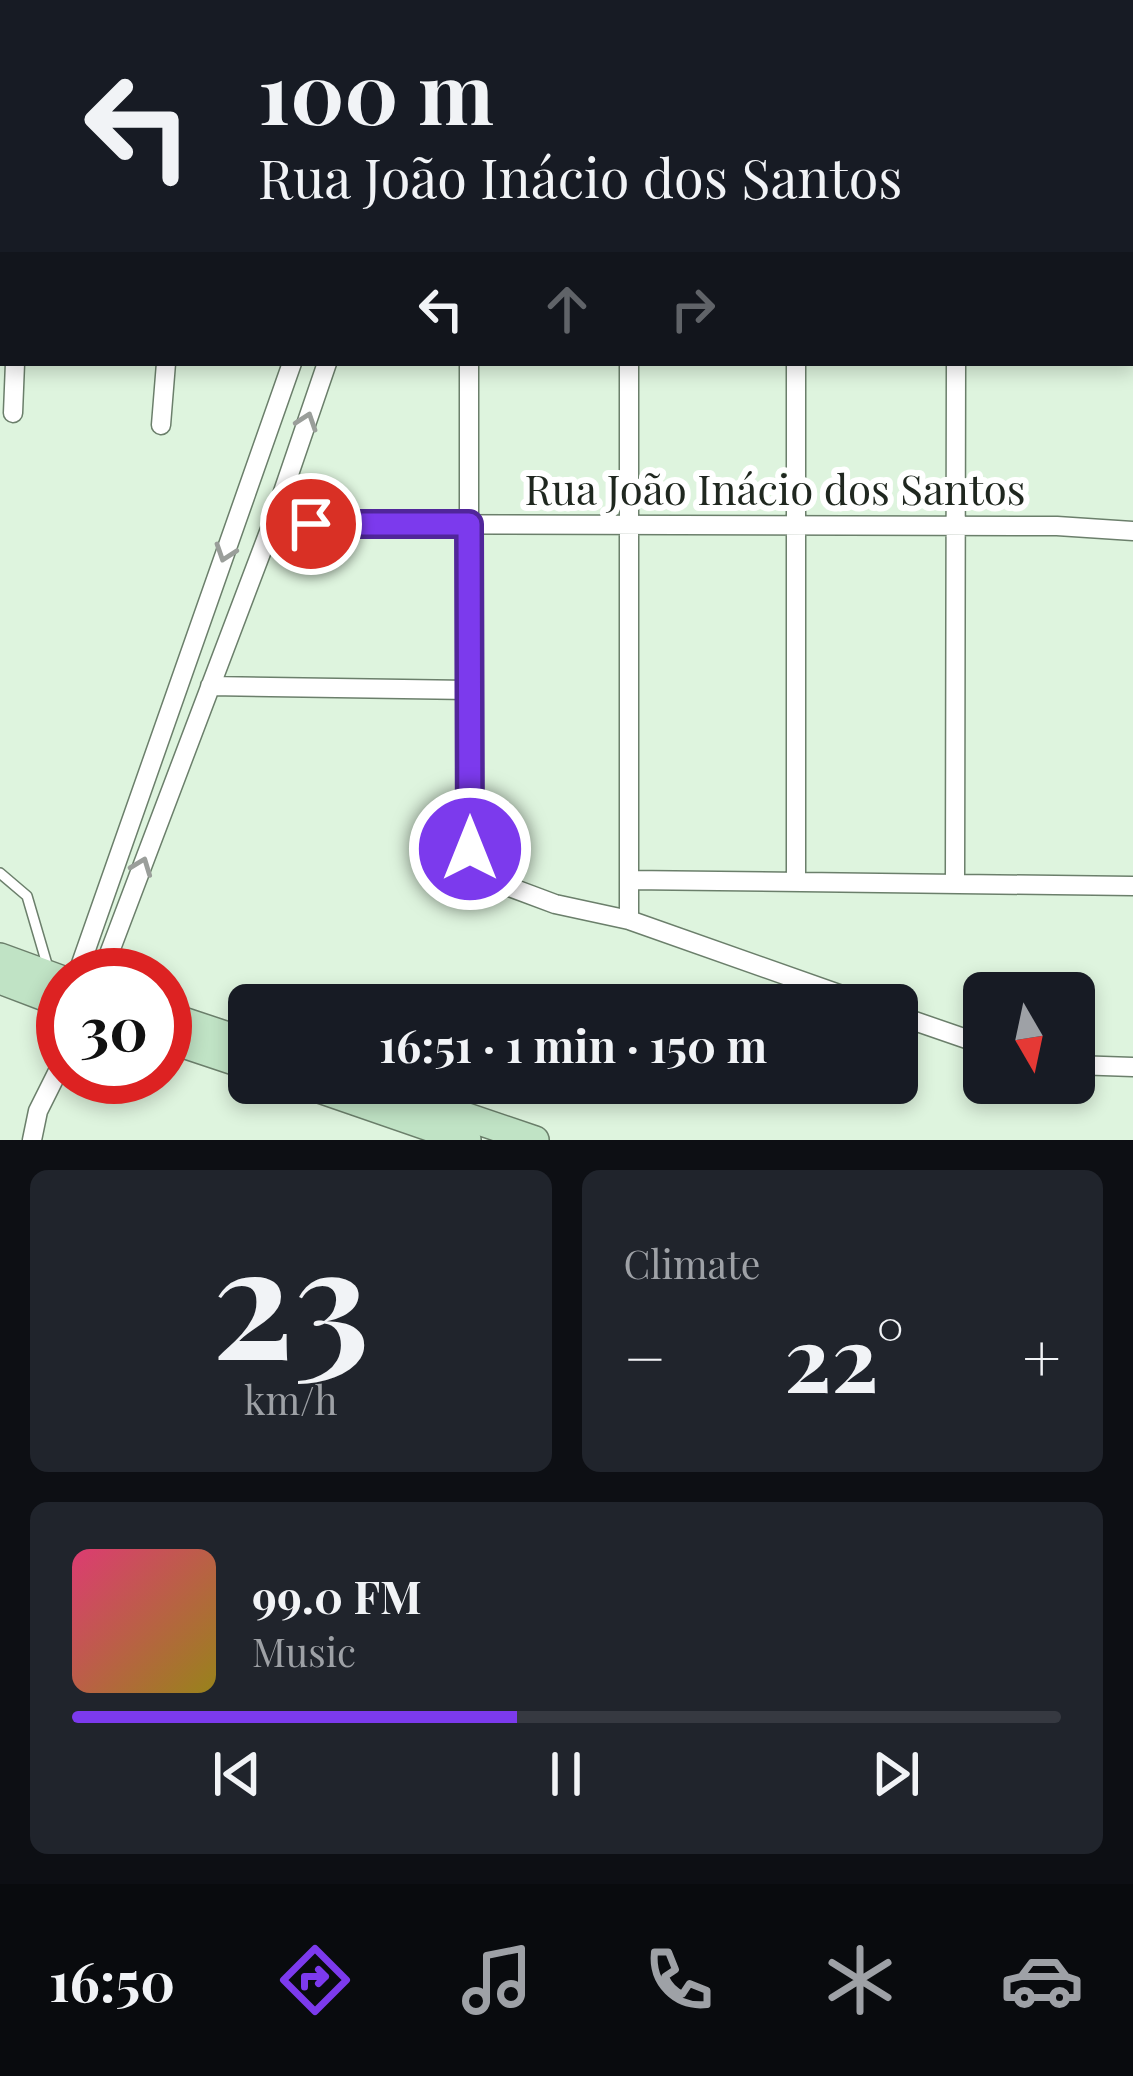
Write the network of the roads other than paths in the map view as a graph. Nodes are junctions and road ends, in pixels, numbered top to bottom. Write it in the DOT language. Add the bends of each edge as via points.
graph roads {
  1 [pos="15,366"];
  2 [pos="166,366"];
  3 [pos="291,366"];
  4 [pos="326,366"];
  5 [pos="470,366"];
  6 [pos="629,366"];
  7 [pos="796,366"];
  8 [pos="956,366"];
  9 [pos="13,413"];
  10 [pos="161,425"];
  11 [pos="272,524"];
  12 [pos="469,524"];
  13 [pos="629,525"];
  14 [pos="797,526"];
  15 [pos="956,526"];
  16 [pos="1133,531"];
  17 [pos="210,686"];
  18 [pos="469,690"];
  19 [pos="0,873"];
  20 [pos="629,880"];
  21 [pos="796,880"];
  22 [pos="955,882"];
  23 [pos="1133,886"];
  24 [pos="629,920"];
  25 [pos="51,948"];
  26 [pos="75,948"];
  27 [pos="111,948"];
  28 [pos="0,957"];
  29 [pos="36,968"];
  30 [pos="0,980"];
  31 [pos="810,984"];
  32 [pos="36,994"];
  33 [pos="918,1022"];
  34 [pos="192,1024"];
  35 [pos="228,1036"];
  36 [pos="963,1039"];
  37 [pos="192,1047"];
  38 [pos="228,1059"];
  39 [pos="1095,1066"];
  40 [pos="1133,1067"];
  41 [pos="42,1104"];
  42 [pos="362,1104"];
  43 [pos="429,1104"];
  44 [pos="32,1140"];
  45 [pos="466,1140"];
  46 [pos="535,1140"];
  1 -- 9 [label="street"];
  2 -- 10 [label="street"];
  3 -- 26 [label="street, one-way"];
  11 -- 4 [label="street, one-way"];
  5 -- 12 [label="street"];
  6 -- 13 [label="street"];
  7 -- 14 [label="street"];
  8 -- 15 [label="street"];
  11 -- 12 [label="street, Rua João Inácio dos Santos"];
  11 -- 17 [label="street"];
  12 -- 13 [label="street, Rua João Inácio dos Santos"];
  12 -- 18 [label="street"];
  13 -- 14 [label="street, Rua João Inácio dos Santos"];
  13 -- 20 [label="street"];
  14 -- 15 [label="street, Rua João Inácio dos Santos"];
  14 -- 21 [label="street"];
  15 -- 16 [label="street, Rua João Inácio dos Santos"];
  15 -- 22 [label="street"];
  17 -- 18 [label="street"];
  27 -- 17 [label="street, one-way"];
  18 -- 24 [label="street" via="470,849 488,879"];
  19 -- 25 [label="lane" via="27,896"];
  20 -- 21 [label="street"];
  20 -- 24 [label="street"];
  21 -- 22 [label="street"];
  22 -- 23 [label="street"];
  24 -- 31 [label="street"];
  28 -- 29 [label="main road"];
  30 -- 32 [label="main road"];
  33 -- 36 [label="street"];
  34 -- 35 [label="main road"];
  37 -- 38 [label="main road"];
  39 -- 40 [label="street"];
  41 -- 44 [label="street"];
  42 -- 45 [label="main road"];
  43 -- 46 [label="main road"];
}
